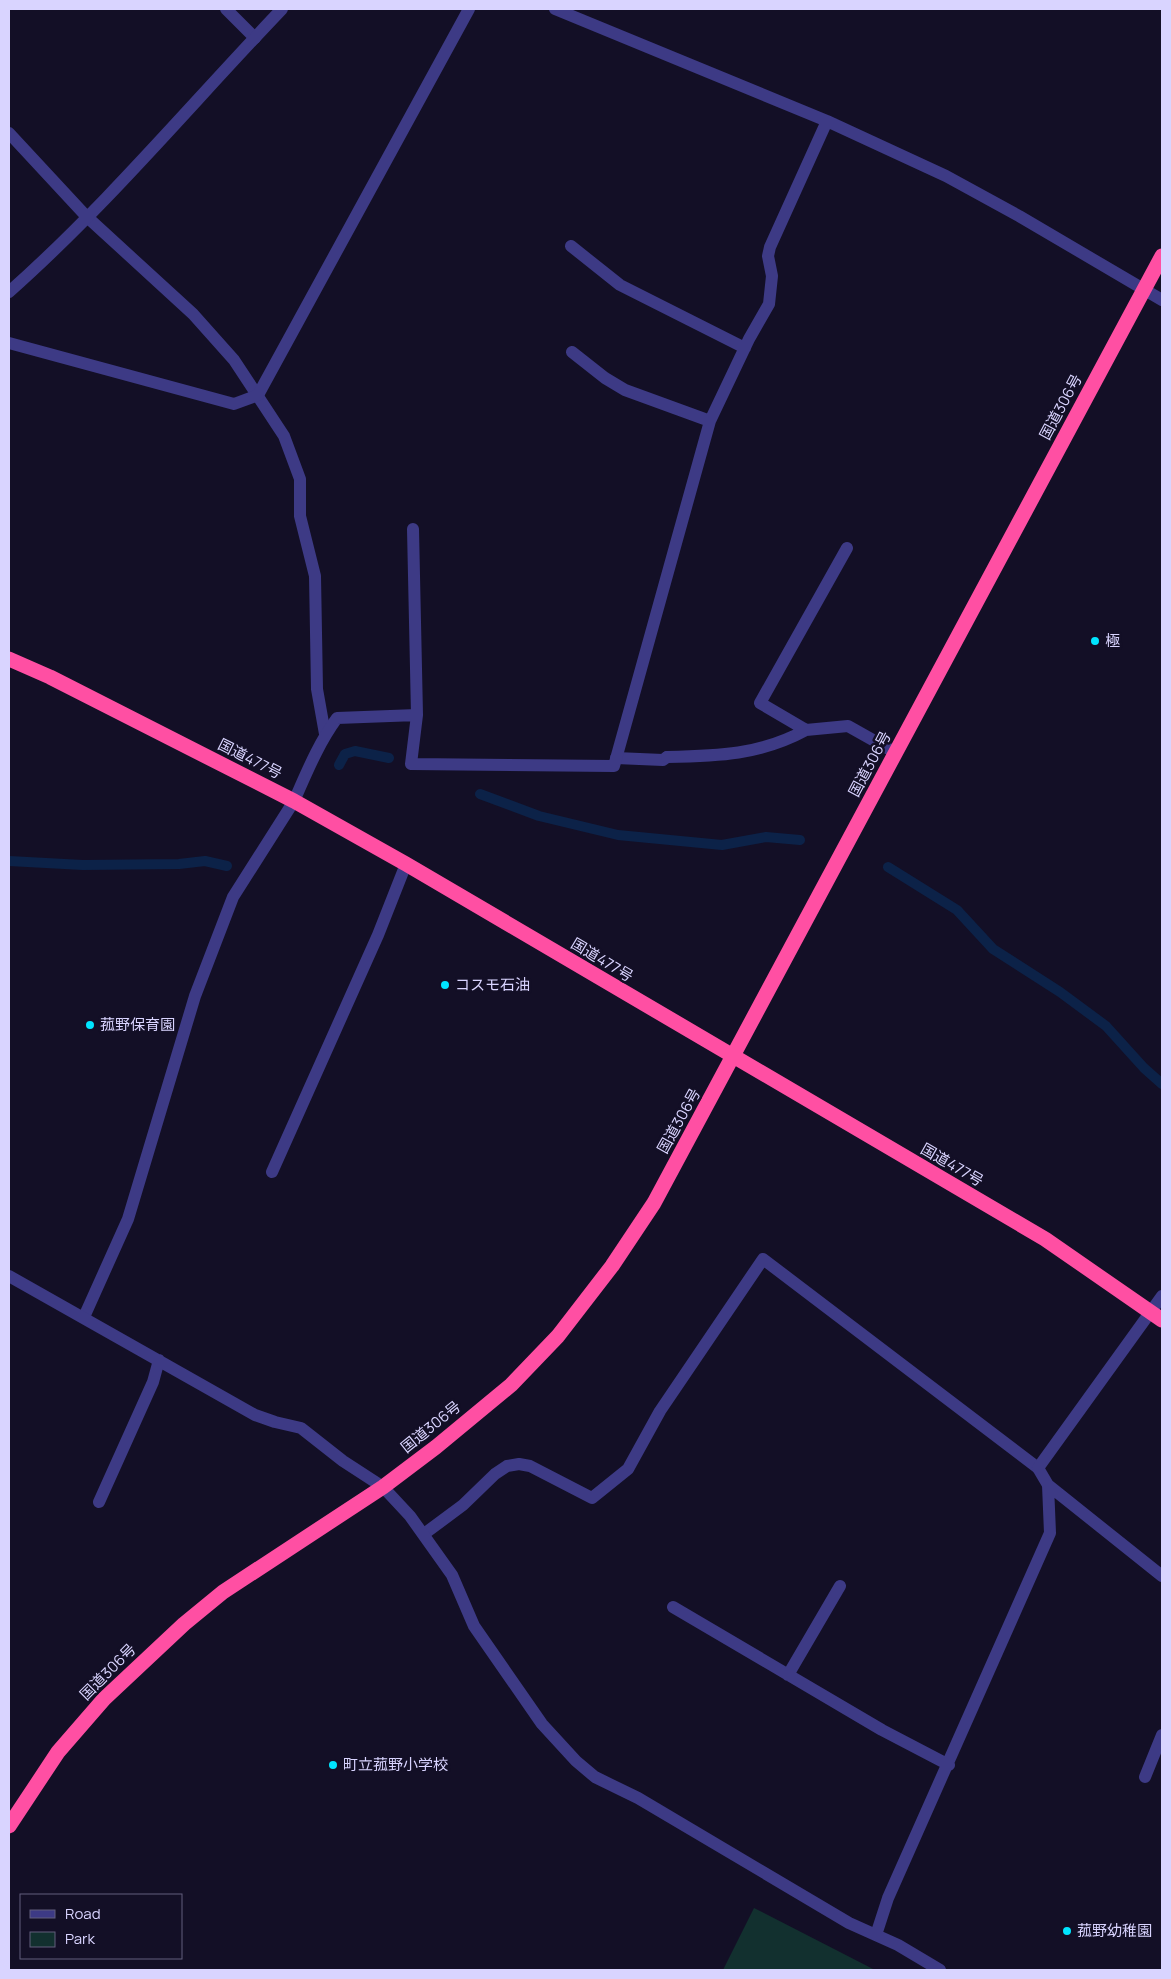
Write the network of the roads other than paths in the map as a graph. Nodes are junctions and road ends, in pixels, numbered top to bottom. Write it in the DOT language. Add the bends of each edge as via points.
graph roads {
  1 [pos="226,9"];
  2 [pos="282,9"];
  3 [pos="469,9"];
  4 [pos="555,9"];
  5 [pos="255,38"];
  6 [pos="827,121"];
  7 [pos="9,133"];
  8 [pos="86,216"];
  9 [pos="571,246"];
  10 [pos="1162,256"];
  11 [pos="1144,288"];
  12 [pos="9,292"];
  13 [pos="1162,300"];
  14 [pos="9,343"];
  15 [pos="745,348"];
  16 [pos="572,352"];
  17 [pos="258,395"];
  18 [pos="710,421"];
  19 [pos="413,529"];
  20 [pos="846,548"];
  21 [pos="9,659"];
  22 [pos="418,715"];
  23 [pos="806,730"];
  24 [pos="325,734"];
  25 [pos="896,753"];
  26 [pos="616,758"];
  27 [pos="294,801"];
  28 [pos="406,864"];
  29 [pos="733,1058"];
  30 [pos="272,1172"];
  31 [pos="9,1276"];
  32 [pos="1162,1296"];
  33 [pos="1157,1315"];
  34 [pos="84,1317"];
  35 [pos="159,1360"];
  36 [pos="1038,1468"];
  37 [pos="1048,1485"];
  38 [pos="383,1486"];
  39 [pos="99,1502"];
  40 [pos="424,1534"];
  41 [pos="1162,1576"];
  42 [pos="840,1586"];
  43 [pos="673,1607"];
  44 [pos="788,1676"];
  45 [pos="1162,1735"];
  46 [pos="949,1765"];
  47 [pos="1145,1777"];
  48 [pos="9,1826"];
  49 [pos="876,1935"];
  50 [pos="940,1970"];
  1 -- 5 [label="street"];
  2 -- 5 [label="street"];
  3 -- 17 [label="street"];
  4 -- 6 [label="street"];
  5 -- 8 [label="street"];
  6 -- 11 [label="street" via="946,176"];
  6 -- 15 [label="street" via="770,248 768,256 772,276 768,304"];
  7 -- 8 [label="street"];
  8 -- 12 [label="street"];
  8 -- 17 [label="street" via="193,314 234,360"];
  9 -- 15 [label="street" via="620,285"];
  10 -- 11 [label="highway, 国道306号"];
  11 -- 13 [label="street"];
  11 -- 25 [label="highway, 国道306号"];
  14 -- 17 [label="street" via="234,404"];
  15 -- 18 [label="street"];
  16 -- 18 [label="street" via="625,390"];
  17 -- 24 [label="street" via="284,436 300,479 300,516 315,576 317,689"];
  18 -- 26 [label="street"];
  19 -- 22 [label="street"];
  20 -- 23 [label="street" via="760,703"];
  21 -- 27 [label="highway, 国道477号"];
  22 -- 24 [label="street" via="337,718"];
  22 -- 26 [label="street" via="410,764 614,766"];
  23 -- 25 [label="street" via="848,726"];
  23 -- 26 [label="street" via="786,741 718,756 667,757 663,760"];
  24 -- 27 [label="street"];
  25 -- 29 [label="highway, 国道306号"];
  27 -- 28 [label="highway, 国道477号"];
  27 -- 34 [label="street" via="233,897 195,996 128,1219"];
  28 -- 29 [label="highway, 国道477号"];
  28 -- 30 [label="street" via="378,935"];
  29 -- 33 [label="highway, 国道477号" via="1045,1239"];
  29 -- 38 [label="highway, 国道306号" via="654,1203 612,1266 558,1336 511,1385"];
  31 -- 34 [label="street"];
  32 -- 33 [label="street"];
  33 -- 36 [label="street"];
  34 -- 35 [label="street"];
  35 -- 38 [label="street" via="255,1415 301,1428"];
  35 -- 39 [label="street" via="153,1382"];
  36 -- 37 [label="street"];
  36 -- 40 [label="street" via="763,1260 660,1411 628,1469 592,1498 530,1466 507,1466"];
  37 -- 41 [label="street"];
  37 -- 46 [label="street" via="1050,1533"];
  38 -- 40 [label="street"];
  38 -- 48 [label="highway, 国道306号" via="223,1592 177,1630 104,1699 58,1752"];
  40 -- 49 [label="street" via="452,1575 474,1626 542,1724 576,1761 595,1777 638,1798 850,1923"];
  42 -- 44 [label="street"];
  43 -- 44 [label="street"];
  44 -- 46 [label="street"];
  45 -- 47 [label="street"];
  46 -- 49 [label="street" via="888,1898"];
  49 -- 50 [label="street"];
}
